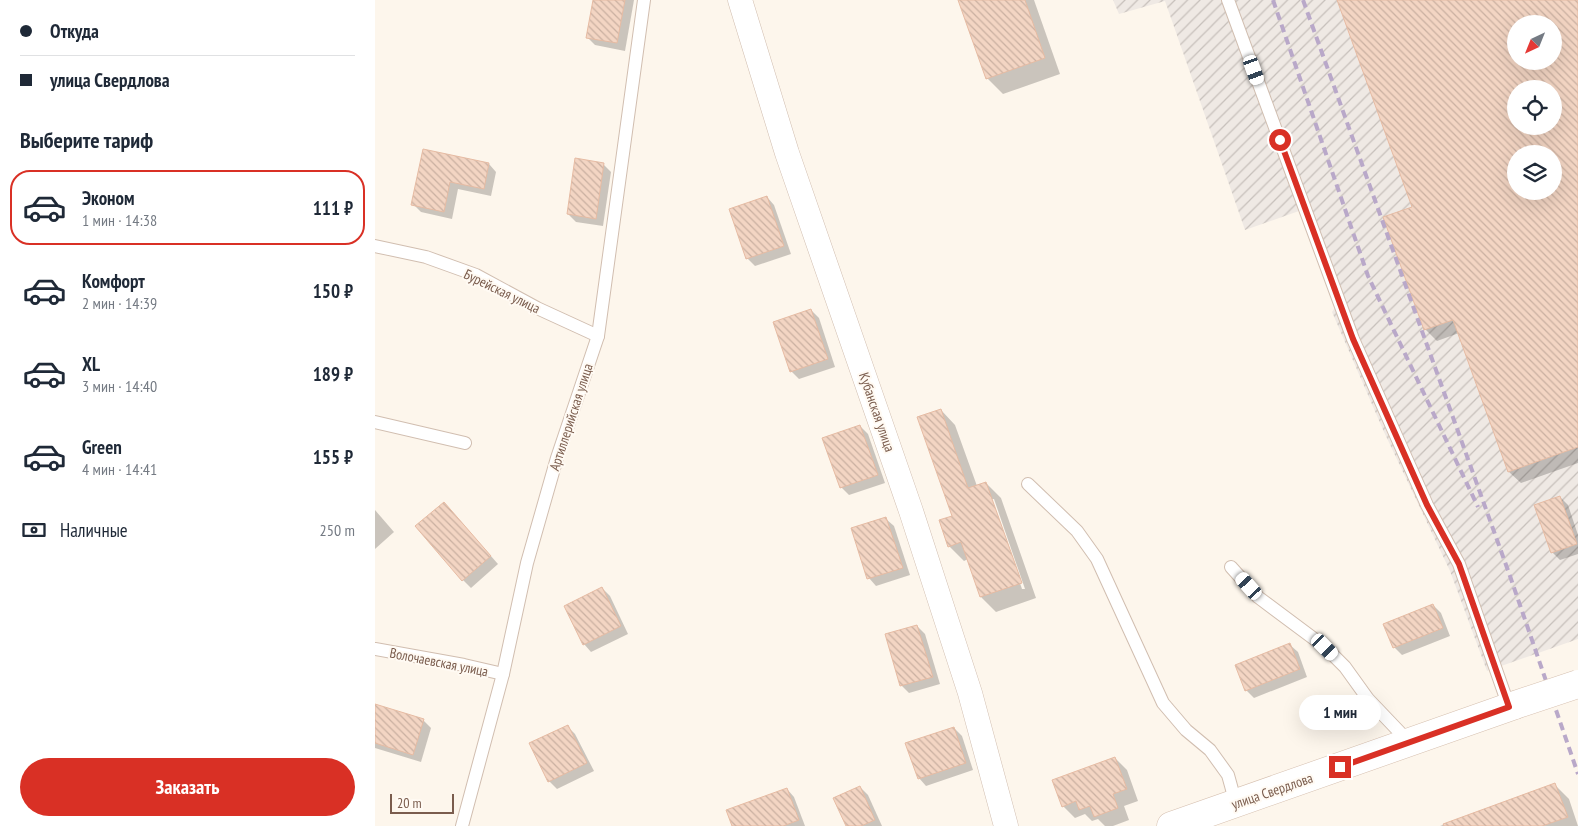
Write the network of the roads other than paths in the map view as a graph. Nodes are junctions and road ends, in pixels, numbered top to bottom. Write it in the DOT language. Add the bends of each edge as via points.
graph roads {
  1 [pos="644,0"];
  2 [pos="740,0"];
  3 [pos="1228,0"];
  4 [pos="375,246"];
  5 [pos="598,336"];
  6 [pos="375,422"];
  7 [pos="465,443"];
  8 [pos="1028,484"];
  9 [pos="1231,566"];
  10 [pos="375,650"];
  11 [pos="503,674"];
  12 [pos="1578,684"];
  13 [pos="1512,706"];
  14 [pos="1409,742"];
  15 [pos="1236,804"];
  16 [pos="461,826"];
  17 [pos="1006,826"];
  18 [pos="1171,826"];
  1 -- 5 [label="lane, Артиллерийская улица"];
  2 -- 17 [label="street, Кубанская улица" via="787,153 911,511 970,693"];
  3 -- 13 [label="lane" via="1353,339 1427,505 1459,564"];
  4 -- 5 [label="lane, Бурейская улица" via="426,257 476,275"];
  5 -- 11 [label="lane, Артиллерийская улица" via="562,441 527,563"];
  6 -- 7 [label="lane"];
  8 -- 15 [label="lane" via="1077,531 1097,559 1163,702 1186,730 1210,750 1228,775"];
  9 -- 14 [label="lane" via="1258,597 1325,647"];
  10 -- 11 [label="lane, Волочаевская улица"];
  11 -- 16 [label="lane, Артиллерийская улица"];
  12 -- 13 [label="main road, улица Свердлова, bridge"];
  13 -- 14 [label="main road, улица Свердлова"];
  14 -- 15 [label="main road, улица Свердлова"];
  15 -- 18 [label="main road, улица Свердлова"];
}
